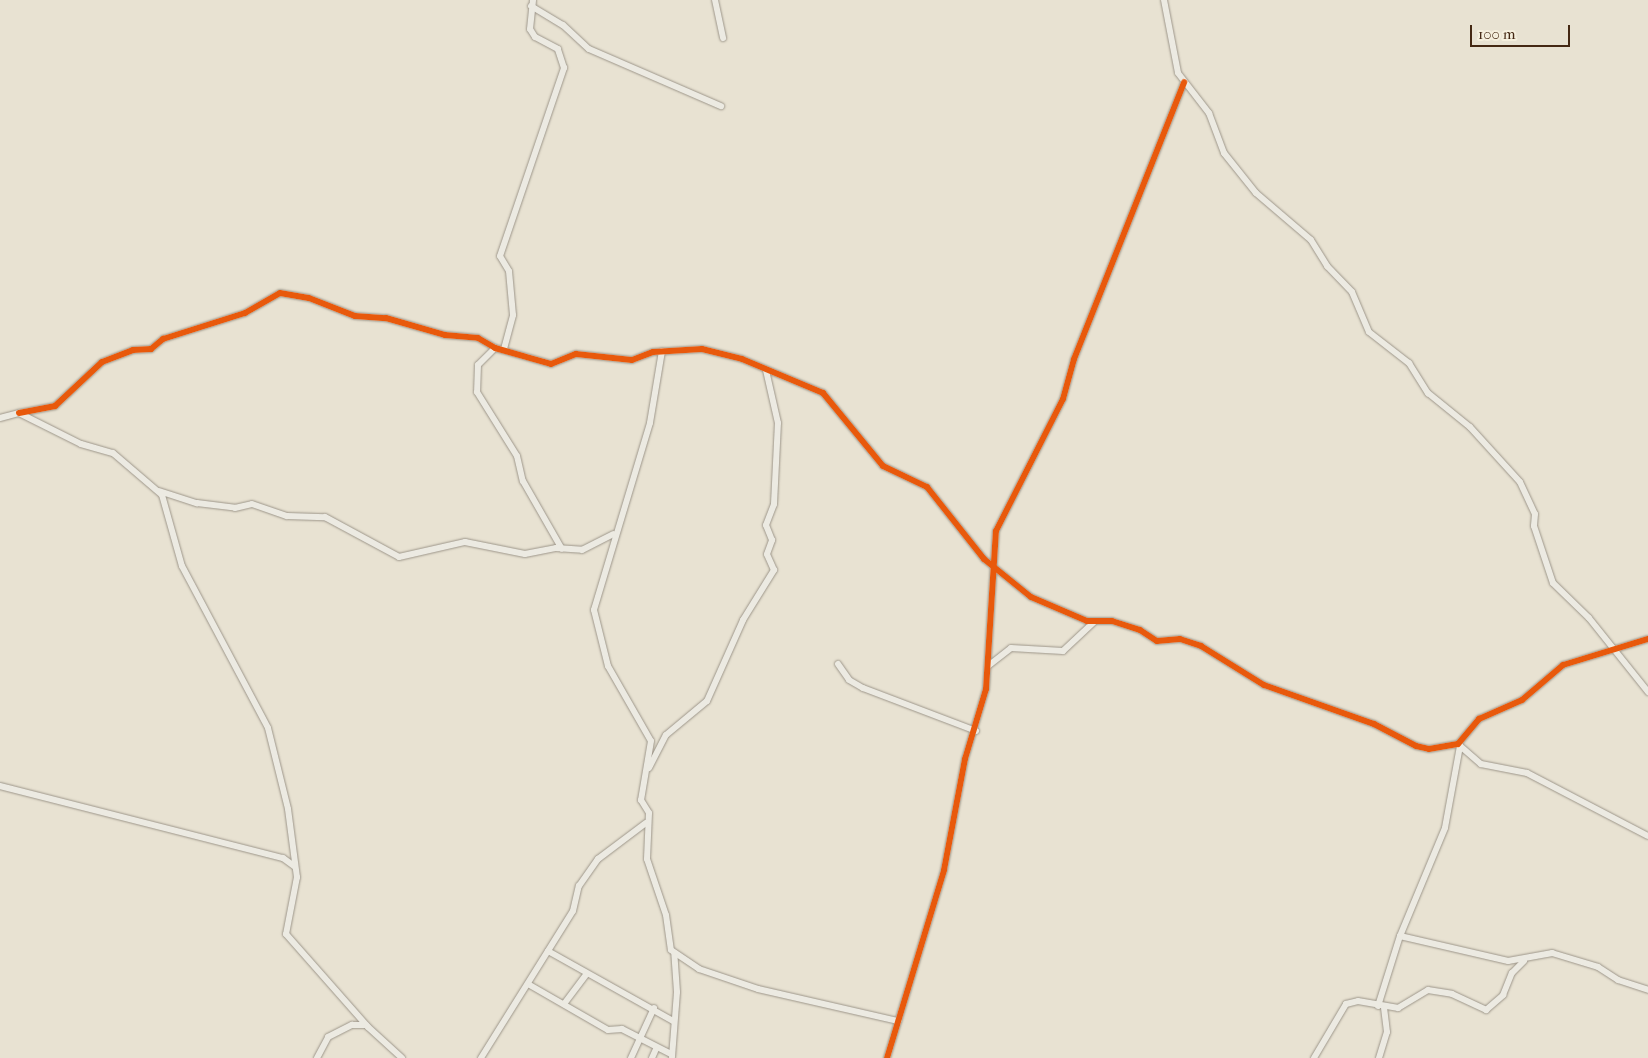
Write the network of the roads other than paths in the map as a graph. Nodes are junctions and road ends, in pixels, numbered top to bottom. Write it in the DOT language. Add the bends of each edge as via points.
graph roads {
  1 [pos="715,0"];
  2 [pos="1164,0"];
  3 [pos="532,3"];
  4 [pos="723,38"];
  5 [pos="1184,82"];
  6 [pos="721,106"];
  7 [pos="496,348"];
  8 [pos="504,350"];
  9 [pos="662,351"];
  10 [pos="766,370"];
  11 [pos="19,413"];
  12 [pos="0,418"];
  13 [pos="159,491"];
  14 [pos="613,534"];
  15 [pos="562,549"];
  16 [pos="995,568"];
  17 [pos="1094,622"];
  18 [pos="1648,639"];
  19 [pos="1611,649"];
  20 [pos="838,664"];
  21 [pos="988,666"];
  22 [pos="1648,692"];
  23 [pos="976,731"];
  24 [pos="1459,745"];
  25 [pos="648,769"];
  26 [pos="0,786"];
  27 [pos="646,823"];
  28 [pos="1648,836"];
  29 [pos="295,867"];
  30 [pos="1400,936"];
  31 [pos="548,951"];
  32 [pos="674,953"];
  33 [pos="1525,960"];
  34 [pos="587,974"];
  35 [pos="528,984"];
  36 [pos="1648,990"];
  37 [pos="564,1004"];
  38 [pos="1381,1007"];
  39 [pos="654,1008"];
  40 [pos="673,1021"];
  41 [pos="898,1021"];
  42 [pos="368,1027"];
  43 [pos="640,1041"];
  44 [pos="656,1049"];
  45 [pos="672,1056"];
  46 [pos="317,1058"];
  47 [pos="402,1058"];
  48 [pos="481,1058"];
  49 [pos="633,1058"];
  50 [pos="652,1058"];
  51 [pos="887,1058"];
  52 [pos="1314,1058"];
  53 [pos="1379,1058"];
  1 -- 4 [label="street"];
  2 -- 5 [label="street" via="1172,24 1174,62"];
  3 -- 6 [label="street" via="563,25 589,50"];
  3 -- 8 [label="street" via="530,29 535,37 558,49 564,68 500,256 509,271 513,315"];
  5 -- 16 [label="street" via="1074,359 1063,399 1000,521"];
  5 -- 19 [label="street" via="1203,103 1220,146 1243,177 1311,240 1327,266 1352,292 1368,332 1409,363 1428,393 1470,427 1520,482 1535,514 1534,526 1544,548 1548,574"];
  7 -- 8 [label="street"];
  7 -- 11 [label="street" via="478,338 451,336 386,318 355,316 309,298 280,292 246,313 163,339 151,349 133,350 102,362 55,406"];
  7 -- 15 [label="street" via="478,365 477,392 517,456 522,481"];
  8 -- 9 [label="street" via="551,364 576,354 632,360"];
  9 -- 10 [label="street" via="702,349"];
  9 -- 14 [label="street" via="650,423 626,506"];
  10 -- 16 [label="street" via="823,393 883,466 927,487 956,528"];
  10 -- 25 [label="street" via="778,423 774,504 766,525 772,540 767,554 774,570 743,620 707,701 666,735"];
  11 -- 12 [label="street"];
  11 -- 13 [label="street" via="81,444 113,452"];
  13 -- 15 [label="street" via="196,503 235,508 252,504 287,516 325,517 399,557 465,542 522,554"];
  13 -- 29 [label="street" via="182,566 268,728 288,809"];
  14 -- 15 [label="street" via="587,549"];
  14 -- 25 [label="street" via="595,620 608,666 650,741"];
  16 -- 17 [label="street" via="1031,597"];
  16 -- 21 [label="street"];
  17 -- 21 [label="street" via="1063,651 1011,648"];
  17 -- 24 [label="street" via="1116,622 1157,641 1180,639 1200,646 1264,685 1374,724 1416,746 1429,749"];
  18 -- 19 [label="street"];
  19 -- 22 [label="street"];
  19 -- 24 [label="street" via="1563,665 1522,700 1479,719"];
  20 -- 23 [label="street" via="849,680 862,688"];
  21 -- 23 [label="street"];
  23 -- 41 [label="street" via="949,831 944,870"];
  24 -- 28 [label="street" via="1481,764 1526,773"];
  24 -- 30 [label="street" via="1445,828"];
  25 -- 27 [label="street" via="641,797 649,814"];
  26 -- 29 [label="street" via="283,858"];
  27 -- 31 [label="street" via="598,860"];
  27 -- 32 [label="street" via="647,859"];
  29 -- 42 [label="street" via="296,901 286,934"];
  30 -- 33 [label="street" via="1440,942 1462,953"];
  30 -- 38 [label="street"];
  31 -- 34 [label="street"];
  31 -- 35 [label="street"];
  32 -- 40 [label="street" via="677,992"];
  32 -- 41 [label="street" via="699,969 758,989"];
  33 -- 36 [label="street" via="1552,953 1598,967 1618,980"];
  33 -- 38 [label="street" via="1512,973 1503,995 1486,1010 1452,994 1428,990 1398,1008"];
  34 -- 37 [label="street"];
  34 -- 39 [label="street"];
  35 -- 37 [label="street"];
  35 -- 48 [label="street"];
  37 -- 43 [label="street" via="608,1030 622,1029"];
  38 -- 52 [label="street" via="1346,1004"];
  38 -- 53 [label="street" via="1387,1032"];
  39 -- 40 [label="street"];
  39 -- 43 [label="street"];
  40 -- 45 [label="street"];
  41 -- 51 [label="street"];
  42 -- 46 [label="street" via="357,1024 328,1037"];
  42 -- 47 [label="street"];
  43 -- 44 [label="street"];
  43 -- 49 [label="street"];
  44 -- 45 [label="street"];
  44 -- 50 [label="street"];
}
